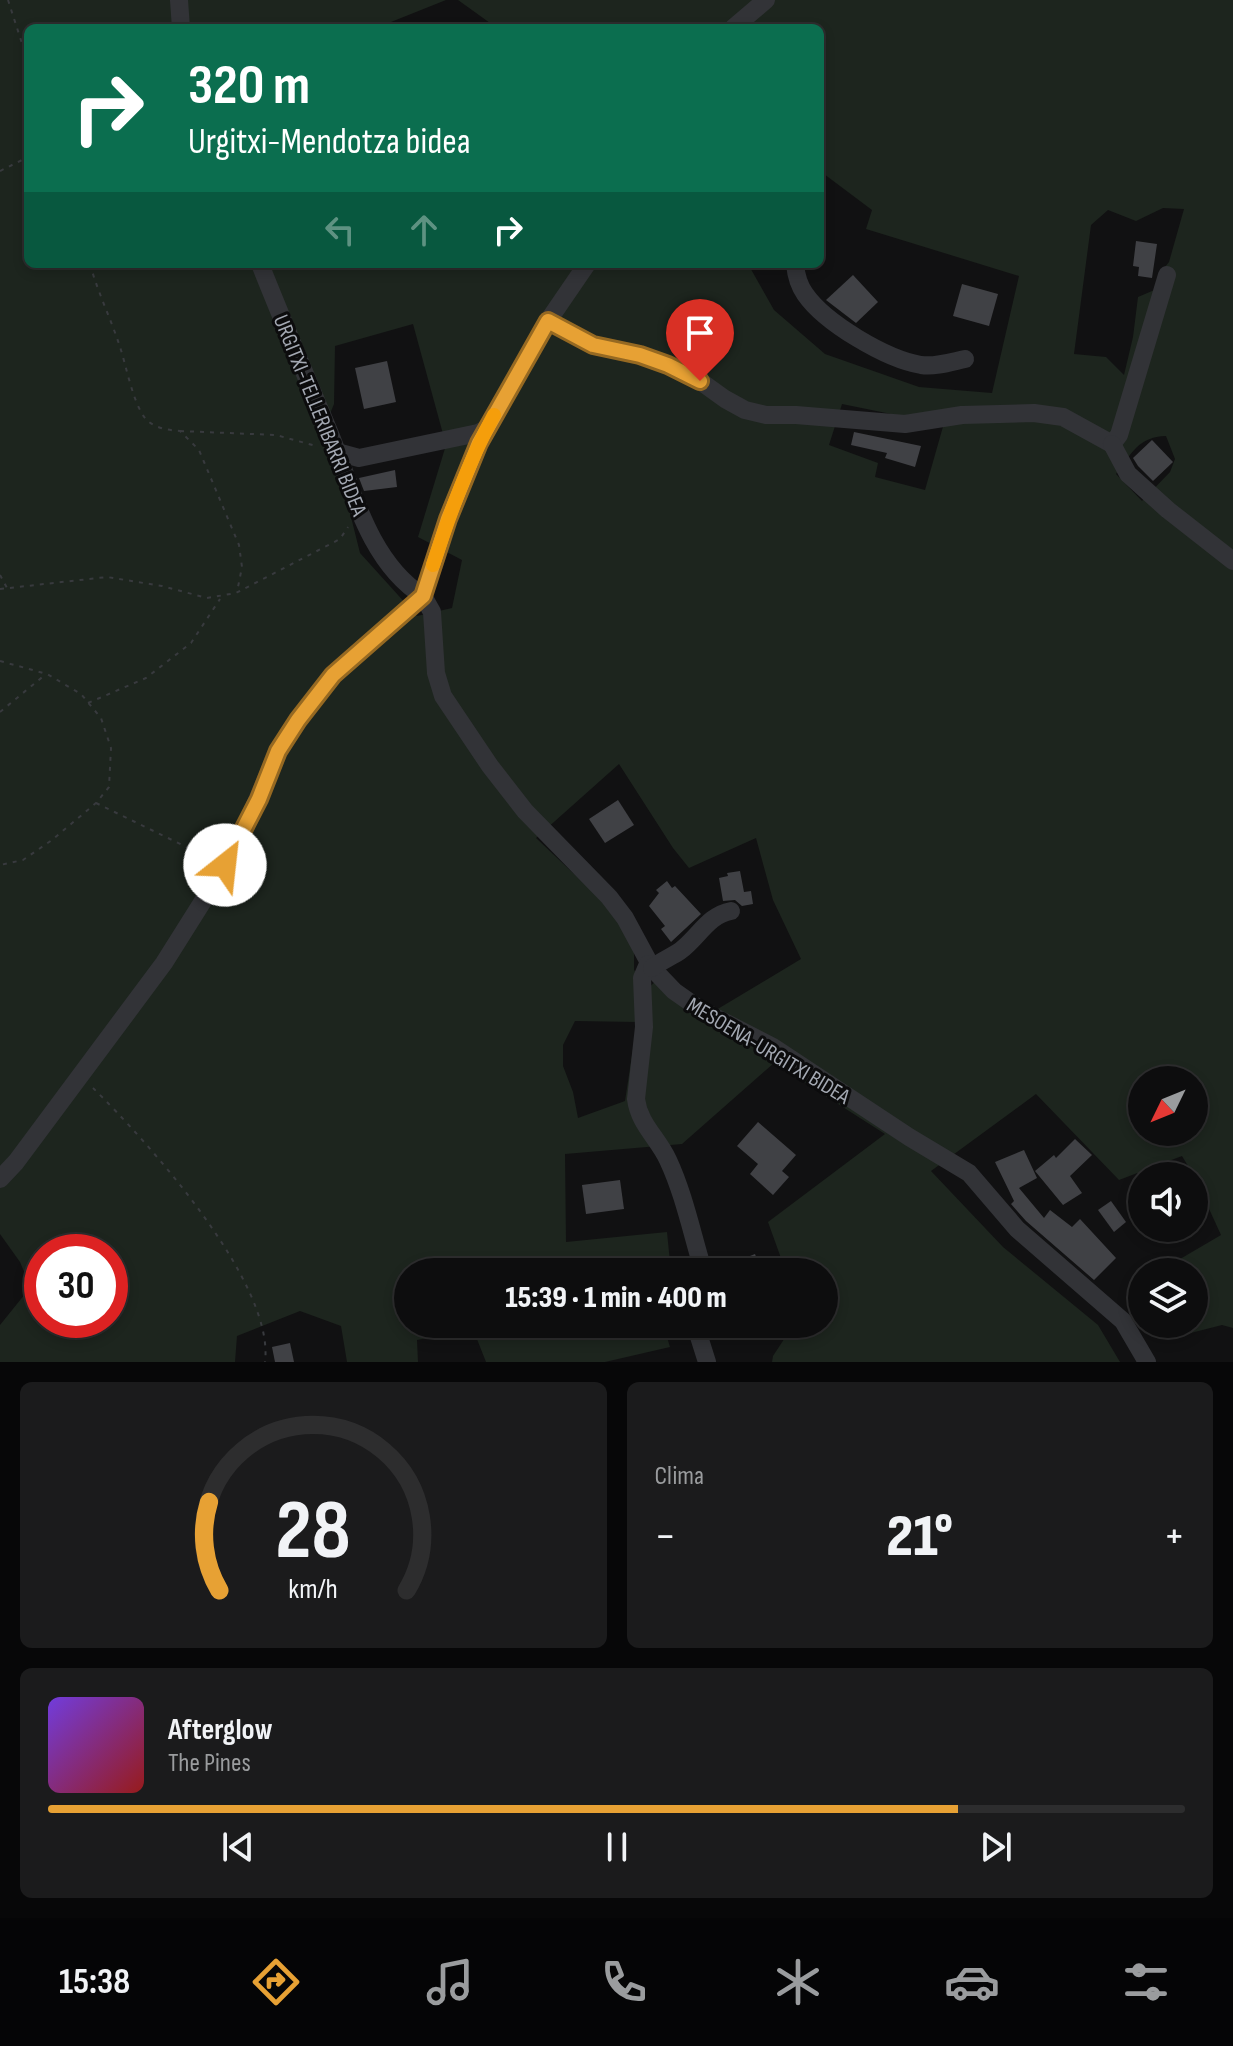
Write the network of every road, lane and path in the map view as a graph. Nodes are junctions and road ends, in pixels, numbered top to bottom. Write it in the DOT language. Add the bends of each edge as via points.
graph roads {
  1 [pos="8,0"];
  2 [pos="179,0"];
  3 [pos="766,0"];
  4 [pos="181,24"];
  5 [pos="738,24"];
  6 [pos="24,50"];
  7 [pos="24,159"];
  8 [pos="0,171"];
  9 [pos="91,268"];
  10 [pos="262,268"];
  11 [pos="584,268"];
  12 [pos="796,268"];
  13 [pos="1167,275"];
  14 [pos="548,321"];
  15 [pos="965,359"];
  16 [pos="486,429"];
  17 [pos="180,431"];
  18 [pos="1112,444"];
  19 [pos="337,452"];
  20 [pos="358,513"];
  21 [pos="1233,561"];
  22 [pos="0,575"];
  23 [pos="0,589"];
  24 [pos="8,589"];
  25 [pos="236,593"];
  26 [pos="423,596"];
  27 [pos="221,598"];
  28 [pos="0,661"];
  29 [pos="47,674"];
  30 [pos="88,703"];
  31 [pos="0,712"];
  32 [pos="96,803"];
  33 [pos="0,865"];
  34 [pos="225,865"];
  35 [pos="731,911"];
  36 [pos="650,966"];
  37 [pos="80,1076"];
  38 [pos="0,1179"];
  39 [pos="700,1258"];
  40 [pos="699,1338"];
  41 [pos="265,1362"];
  42 [pos="707,1362"];
  43 [pos="1147,1362"];
  1 -- 6 [label="path"];
  2 -- 4 [label="street"];
  3 -- 5 [label="street"];
  7 -- 8 [label="path"];
  9 -- 17 [label="path" via="145,418 164,430"];
  10 -- 19 [label="street, URGITXI-TELLERIBARRI BIDEA"];
  11 -- 14 [label="street"];
  12 -- 15 [label="street" via="805,294 853,335 921,365"];
  13 -- 18 [label="street"];
  14 -- 16 [label="street"];
  14 -- 18 [label="street" via="593,345 668,365 745,410 766,415 905,424 962,415 1034,413 1063,417"];
  16 -- 19 [label="street" via="359,458"];
  16 -- 26 [label="street"];
  17 -- 19 [label="path" via="276,435"];
  17 -- 25 [label="path" via="199,450 239,545 242,567"];
  18 -- 21 [label="street" via="1128,474"];
  19 -- 20 [label="street, URGITXI-TELLERIBARRI BIDEA"];
  20 -- 25 [label="path" via="340,539"];
  20 -- 26 [label="street, URGITXI-TELLERIBARRI BIDEA" via="394,570"];
  22 -- 24 [label="path"];
  23 -- 24 [label="path"];
  24 -- 27 [label="path" via="107,577"];
  25 -- 27 [label="path"];
  26 -- 34 [label="street" via="333,675 298,720"];
  26 -- 36 [label="street, MESOENA-URGITXI BIDEA" via="432,612 443,696 525,811 609,897"];
  27 -- 30 [label="path" via="191,643 146,678"];
  28 -- 29 [label="path"];
  29 -- 30 [label="path"];
  29 -- 31 [label="path"];
  30 -- 32 [label="path" via="101,718 111,748 109,787"];
  32 -- 33 [label="path" via="23,860"];
  32 -- 34 [label="path"];
  34 -- 37 [label="street" via="164,963"];
  35 -- 36 [label="street" via="714,917 677,954"];
  36 -- 39 [label="street" via="642,978 637,1109 677,1183"];
  36 -- 43 [label="street, MESOENA-URGITXI BIDEA" via="701,1010 773,1047 969,1173 1017,1229 1123,1321"];
  37 -- 38 [label="street"];
  37 -- 41 [label="path" via="166,1166 226,1251 263,1328"];
  40 -- 42 [label="street"];
}
